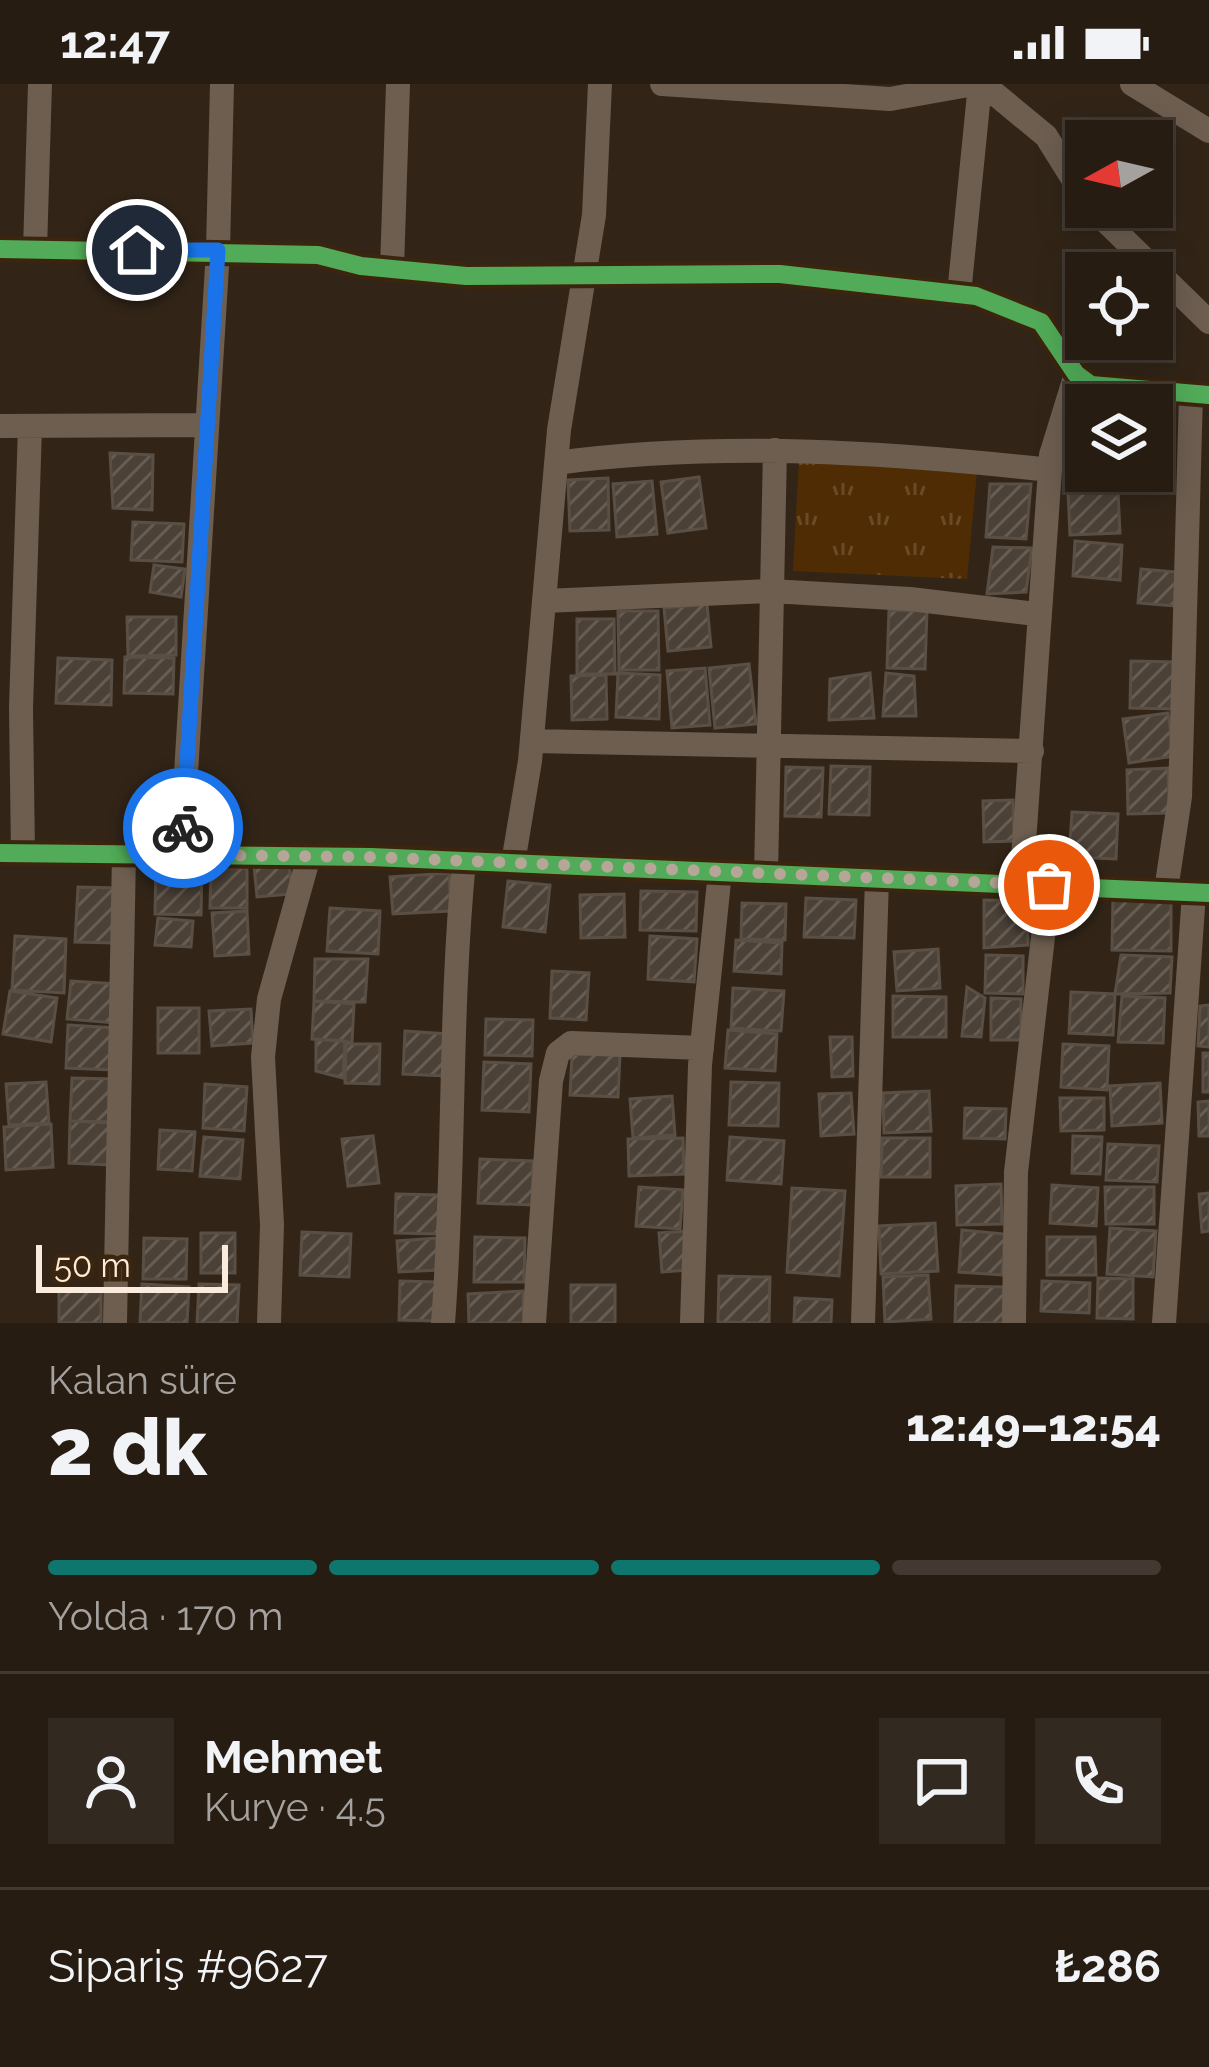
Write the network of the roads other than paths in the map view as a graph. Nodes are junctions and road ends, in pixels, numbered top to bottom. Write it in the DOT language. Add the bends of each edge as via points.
graph roads {
  1 [pos="40,84"];
  2 [pos="222,84"];
  3 [pos="398,84"];
  4 [pos="600,84"];
  5 [pos="662,84"];
  6 [pos="979,84"];
  7 [pos="1132,84"];
  8 [pos="1209,131"];
  9 [pos="1065,166"];
  10 [pos="1113,228"];
  11 [pos="0,249"];
  12 [pos="35,250"];
  13 [pos="218,250"];
  14 [pos="392,269"];
  15 [pos="586,278"];
  16 [pos="959,294"];
  17 [pos="1209,322"];
  18 [pos="1076,374"];
  19 [pos="1200,394"];
  20 [pos="207,425"];
  21 [pos="0,426"];
  22 [pos="30,427"];
  23 [pos="775,450"];
  24 [pos="556,463"];
  25 [pos="1050,470"];
  26 [pos="771,591"];
  27 [pos="545,601"];
  28 [pos="1036,614"];
  29 [pos="532,741"];
  30 [pos="769,748"];
  31 [pos="1032,751"];
  32 [pos="12,854"];
  33 [pos="124,855"];
  34 [pos="181,855"];
  35 [pos="309,856"];
  36 [pos="464,861"];
  37 [pos="513,863"];
  38 [pos="720,872"];
  39 [pos="766,874"];
  40 [pos="877,879"];
  41 [pos="1049,885"];
  42 [pos="1021,886"];
  43 [pos="1166,890"];
  44 [pos="1202,893"];
  45 [pos="701,1048"];
  46 [pos="115,1323"];
  47 [pos="269,1323"];
  48 [pos="442,1323"];
  49 [pos="534,1323"];
  50 [pos="692,1323"];
  51 [pos="863,1323"];
  52 [pos="1014,1323"];
  53 [pos="1164,1323"];
  1 -- 12 [label="street"];
  2 -- 13 [label="street"];
  3 -- 14 [label="street"];
  4 -- 15 [label="street"];
  5 -- 6 [label="street" via="890,99"];
  6 -- 9 [label="street" via="1046,136"];
  6 -- 16 [label="street"];
  7 -- 8 [label="street"];
  10 -- 17 [label="street"];
  11 -- 12 [label="street"];
  12 -- 13 [label="street"];
  13 -- 14 [label="street"];
  13 -- 20 [label="street"];
  14 -- 15 [label="street"];
  15 -- 16 [label="street" via="780,274"];
  15 -- 24 [label="street"];
  16 -- 18 [label="street" via="1041,322"];
  18 -- 19 [label="street" via="1091,385"];
  18 -- 25 [label="street"];
  19 -- 43 [label="street" via="1180,797"];
  20 -- 22 [label="street"];
  20 -- 34 [label="street"];
  21 -- 22 [label="street"];
  22 -- 32 [label="street"];
  23 -- 24 [label="street"];
  23 -- 25 [label="street"];
  23 -- 26 [label="street"];
  24 -- 27 [label="street"];
  25 -- 28 [label="street"];
  26 -- 27 [label="street"];
  26 -- 28 [label="street"];
  26 -- 30 [label="street"];
  27 -- 29 [label="street"];
  28 -- 31 [label="street"];
  29 -- 30 [label="street"];
  29 -- 37 [label="street"];
  30 -- 31 [label="street"];
  30 -- 39 [label="street"];
  31 -- 42 [label="street"];
  32 -- 33 [label="street"];
  33 -- 34 [label="street"];
  33 -- 46 [label="street"];
  34 -- 35 [label="street"];
  35 -- 36 [label="street"];
  35 -- 47 [label="street" via="269,999 263,1057"];
  36 -- 37 [label="street"];
  36 -- 48 [label="street"];
  37 -- 38 [label="street"];
  38 -- 39 [label="street"];
  38 -- 45 [label="street"];
  39 -- 40 [label="street"];
  40 -- 42 [label="street"];
  40 -- 51 [label="street"];
  41 -- 42 [label="street"];
  41 -- 43 [label="street"];
  41 -- 52 [label="street" via="1016,1172"];
  43 -- 44 [label="street"];
  44 -- 53 [label="street"];
  45 -- 49 [label="street" via="571,1043 558,1052"];
  45 -- 50 [label="street"];
}
